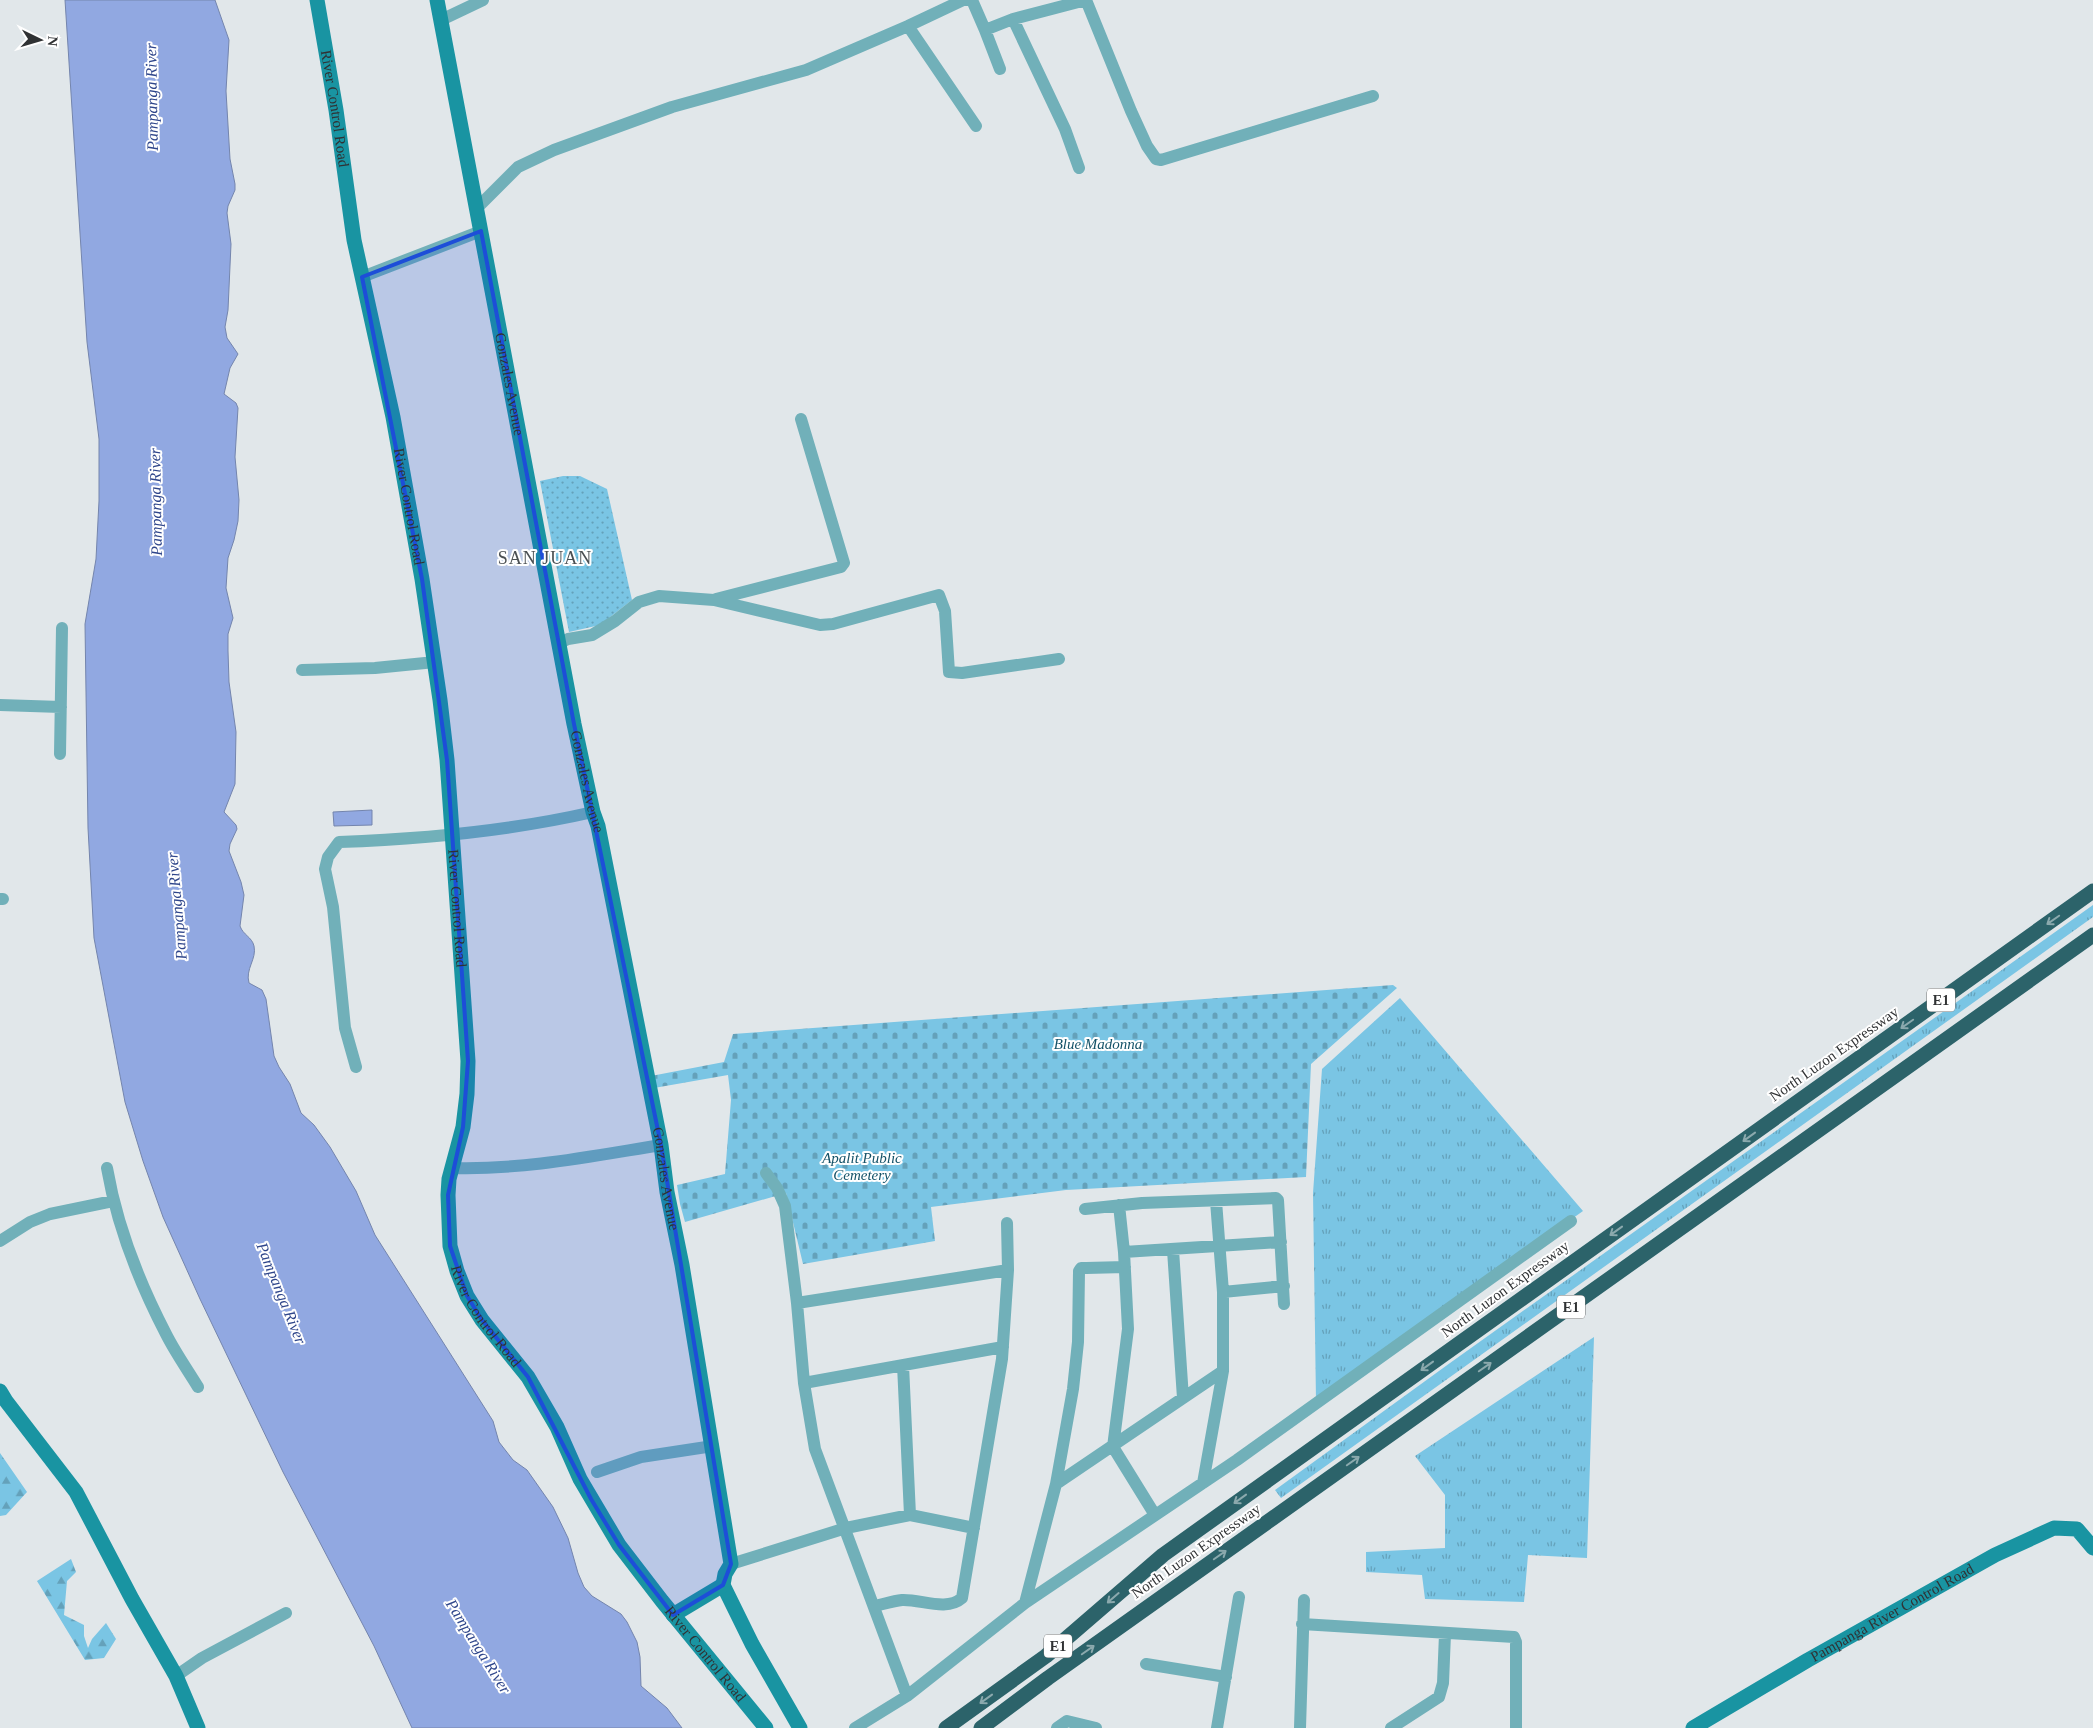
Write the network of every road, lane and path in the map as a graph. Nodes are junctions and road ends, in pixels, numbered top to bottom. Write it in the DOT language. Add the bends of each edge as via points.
graph roads {
  1 [pos="317,0"];
  2 [pos="437,0"];
  3 [pos="483,0"];
  4 [pos="964,0"];
  5 [pos="1086,0"];
  6 [pos="1013,19"];
  7 [pos="441,20"];
  8 [pos="908,26"];
  9 [pos="985,30"];
  10 [pos="1000,69"];
  11 [pos="1373,96"];
  12 [pos="976,126"];
  13 [pos="1079,168"];
  14 [pos="476,209"];
  15 [pos="481,231"];
  16 [pos="362,277"];
  17 [pos="800,419"];
  18 [pos="714,600"];
  19 [pos="62,628"];
  20 [pos="560,643"];
  21 [pos="1059,659"];
  22 [pos="434,662"];
  23 [pos="302,670"];
  24 [pos="0,704"];
  25 [pos="61,708"];
  26 [pos="60,754"];
  27 [pos="593,812"];
  28 [pos="452,835"];
  29 [pos="2093,891"];
  30 [pos="2093,935"];
  31 [pos="356,1068"];
  32 [pos="661,1145"];
  33 [pos="107,1168"];
  34 [pos="453,1168"];
  35 [pos="766,1173"];
  36 [pos="113,1201"];
  37 [pos="1216,1201"];
  38 [pos="1119,1205"];
  39 [pos="1085,1209"];
  40 [pos="1570,1221"];
  41 [pos="1007,1223"];
  42 [pos="0,1241"];
  43 [pos="1281,1242"];
  44 [pos="1220,1247"];
  45 [pos="1173,1250"];
  46 [pos="1124,1252"];
  47 [pos="1125,1267"];
  48 [pos="1008,1270"];
  49 [pos="1284,1286"];
  50 [pos="1223,1292"];
  51 [pos="797,1303"];
  52 [pos="1284,1304"];
  53 [pos="1004,1347"];
  54 [pos="903,1365"];
  55 [pos="1223,1372"];
  56 [pos="804,1383"];
  57 [pos="198,1387"];
  58 [pos="0,1391"];
  59 [pos="1183,1398"];
  60 [pos="713,1446"];
  61 [pos="1113,1447"];
  62 [pos="597,1472"];
  63 [pos="1203,1483"];
  64 [pos="1056,1484"];
  65 [pos="910,1515"];
  66 [pos="1155,1515"];
  67 [pos="846,1528"];
  68 [pos="974,1528"];
  69 [pos="2093,1548"];
  70 [pos="731,1564"];
  71 [pos="723,1585"];
  72 [pos="1239,1597"];
  73 [pos="1304,1600"];
  74 [pos="1025,1604"];
  75 [pos="875,1606"];
  76 [pos="286,1614"];
  77 [pos="673,1615"];
  78 [pos="1302,1624"];
  79 [pos="1445,1634"];
  80 [pos="1146,1664"];
  81 [pos="176,1676"];
  82 [pos="1226,1677"];
  83 [pos="907,1696"];
  84 [pos="198,1728"];
  85 [pos="766,1728"];
  86 [pos="800,1728"];
  87 [pos="855,1728"];
  88 [pos="946,1728"];
  89 [pos="981,1728"];
  90 [pos="1057,1728"];
  91 [pos="1096,1728"];
  92 [pos="1217,1728"];
  93 [pos="1300,1728"];
  94 [pos="1391,1728"];
  95 [pos="1516,1728"];
  96 [pos="1693,1728"];
  1 -- 16 [label="street, River Control Road"];
  2 -- 7 [label="street, Gonzales Avenue"];
  3 -- 7 [label="street"];
  4 -- 8 [label="street"];
  4 -- 9 [label="street" via="972,0"];
  5 -- 6 [label="street"];
  5 -- 11 [label="street" via="1131,110 1156,160"];
  6 -- 9 [label="street"];
  6 -- 13 [label="street" via="1065,129"];
  7 -- 14 [label="street, Gonzales Avenue"];
  8 -- 12 [label="street"];
  8 -- 14 [label="street" via="806,70 672,107 554,150 518,167"];
  9 -- 10 [label="street"];
  14 -- 15 [label="street, Gonzales Avenue"];
  15 -- 16 [label="street"];
  15 -- 20 [label="street, Gonzales Avenue"];
  16 -- 22 [label="street, River Control Road" via="393,417"];
  17 -- 18 [label="street" via="844,564"];
  18 -- 20 [label="street" via="659,596 639,602 592,635"];
  18 -- 21 [label="street" via="820,625 939,595 945,611 948,672 962,673"];
  19 -- 25 [label="street"];
  20 -- 27 [label="street, Gonzales Avenue"];
  22 -- 23 [label="street"];
  22 -- 28 [label="street, River Control Road" via="446,752"];
  24 -- 25 [label="street"];
  25 -- 26 [label="street"];
  27 -- 28 [label="street"];
  27 -- 32 [label="street, Gonzales Avenue"];
  28 -- 31 [label="street" via="339,842 328,857 325,869 333,907 345,1028"];
  28 -- 34 [label="street, River Control Road" via="468,1062 463,1127"];
  29 -- 88 [label="highway, North Luzon Expressway / E1, one-way" via="1163,1555 1046,1656"];
  89 -- 30 [label="highway, North Luzon Expressway / E1, one-way"];
  32 -- 34 [label="street" via="566,1161 491,1169"];
  32 -- 60 [label="street, Gonzales Avenue"];
  33 -- 36 [label="street"];
  34 -- 77 [label="street, River Control Road" via="448,1195 450,1246 467,1296 528,1377 580,1479 619,1545"];
  35 -- 51 [label="street" via="785,1206"];
  36 -- 42 [label="street" via="50,1214"];
  36 -- 57 [label="street" via="125,1240 166,1335"];
  37 -- 38 [label="street"];
  37 -- 43 [label="street" via="1276,1198"];
  37 -- 44 [label="street"];
  38 -- 39 [label="street"];
  38 -- 46 [label="street"];
  40 -- 63 [label="street"];
  41 -- 48 [label="street"];
  43 -- 44 [label="street"];
  43 -- 49 [label="street"];
  44 -- 45 [label="street"];
  44 -- 50 [label="street"];
  45 -- 46 [label="street"];
  45 -- 59 [label="street"];
  46 -- 47 [label="street"];
  47 -- 61 [label="street" via="1128,1329"];
  47 -- 64 [label="street" via="1081,1268 1079,1271 1078,1342"];
  48 -- 51 [label="street"];
  48 -- 53 [label="street"];
  49 -- 50 [label="street"];
  49 -- 52 [label="street"];
  50 -- 55 [label="street"];
  51 -- 56 [label="street"];
  53 -- 54 [label="street"];
  53 -- 68 [label="street"];
  54 -- 56 [label="street"];
  54 -- 65 [label="street"];
  55 -- 59 [label="street"];
  55 -- 63 [label="street"];
  56 -- 67 [label="street" via="815,1448"];
  58 -- 81 [label="street" via="76,1492"];
  59 -- 61 [label="street"];
  60 -- 62 [label="street" via="641,1457"];
  60 -- 70 [label="street, Gonzales Avenue"];
  61 -- 64 [label="street"];
  61 -- 66 [label="street"];
  63 -- 66 [label="street"];
  64 -- 74 [label="street"];
  65 -- 67 [label="street"];
  65 -- 68 [label="street"];
  66 -- 74 [label="street"];
  67 -- 70 [label="street"];
  67 -- 75 [label="street"];
  68 -- 75 [label="street" via="962,1598 956,1604 901,1600"];
  69 -- 96 [label="street, Pampanga River Control Road" via="2077,1530 2054,1528 1948,1580"];
  70 -- 71 [label="street"];
  71 -- 77 [label="street"];
  71 -- 86 [label="street"];
  72 -- 82 [label="street"];
  73 -- 78 [label="street"];
  74 -- 83 [label="street"];
  75 -- 83 [label="street"];
  76 -- 81 [label="street" via="202,1658"];
  77 -- 85 [label="street, River Control Road"];
  78 -- 79 [label="street"];
  78 -- 93 [label="street"];
  79 -- 94 [label="street" via="1443,1683 1438,1698"];
  79 -- 95 [label="street" via="1515,1638"];
  80 -- 82 [label="street"];
  81 -- 84 [label="street"];
  82 -- 92 [label="street"];
  83 -- 87 [label="street"];
  90 -- 91 [label="street" via="1067,1721"];
}
